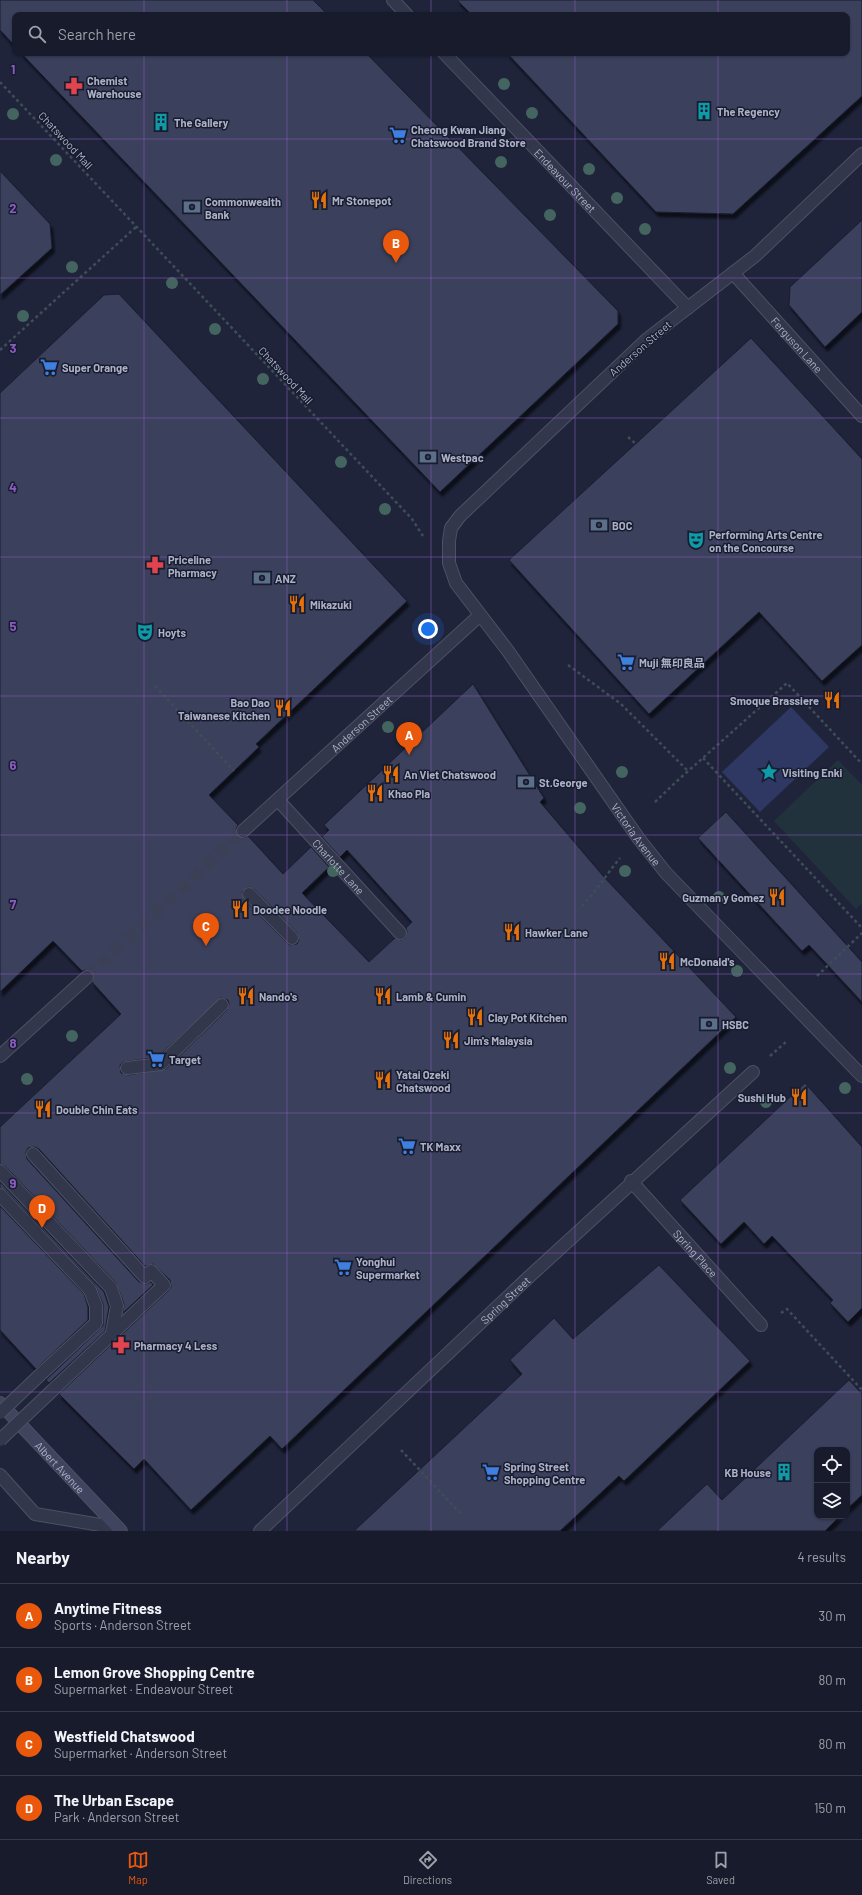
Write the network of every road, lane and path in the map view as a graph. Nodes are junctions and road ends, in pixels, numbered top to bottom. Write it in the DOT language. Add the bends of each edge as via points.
graph roads {
  1 [pos="393,0"];
  2 [pos="405,12"];
  3 [pos="447,56"];
  4 [pos="0,82"];
  5 [pos="862,154"];
  6 [pos="136,227"];
  7 [pos="733,273"];
  8 [pos="688,308"];
  9 [pos="0,350"];
  10 [pos="862,416"];
  11 [pos="628,437"];
  12 [pos="636,444"];
  13 [pos="423,536"];
  14 [pos="449,563"];
  15 [pos="479,616"];
  16 [pos="568,665"];
  17 [pos="155,686"];
  18 [pos="703,758"];
  19 [pos="862,764"];
  20 [pos="234,771"];
  21 [pos="688,771"];
  22 [pos="278,800"];
  23 [pos="655,802"];
  24 [pos="243,831"];
  25 [pos="620,858"];
  26 [pos="249,894"];
  27 [pos="582,906"];
  28 [pos="862,928"];
  29 [pos="400,933"];
  30 [pos="862,933"];
  31 [pos="292,938"];
  32 [pos="87,976"];
  33 [pos="817,976"];
  34 [pos="222,1005"];
  35 [pos="0,1056"];
  36 [pos="127,1068"];
  37 [pos="753,1072"];
  38 [pos="862,1076"];
  39 [pos="33,1154"];
  40 [pos="0,1171"];
  41 [pos="631,1181"];
  42 [pos="0,1195"];
  43 [pos="148,1274"];
  44 [pos="152,1296"];
  45 [pos="761,1325"];
  46 [pos="112,1333"];
  47 [pos="862,1390"];
  48 [pos="0,1403"];
  49 [pos="0,1413"];
  50 [pos="0,1440"];
  51 [pos="402,1450"];
  52 [pos="0,1475"];
  53 [pos="460,1513"];
  54 [pos="119,1529"];
  55 [pos="260,1531"];
  1 -- 2 [label="street"];
  3 -- 8 [label="street, Endeavour Street"];
  4 -- 6 [label="path, Chatswood Mall"];
  5 -- 7 [label="street, Anderson Street" via="755,256"];
  6 -- 9 [label="path"];
  6 -- 13 [label="path, Chatswood Mall" via="412,520"];
  7 -- 8 [label="street, Anderson Street"];
  7 -- 10 [label="street, Ferguson Lane"];
  8 -- 14 [label="street, Anderson Street" via="646,340 460,516 451,528"];
  11 -- 12 [label="path"];
  14 -- 15 [label="street, Victoria Avenue" via="456,583"];
  15 -- 22 [label="street, Anderson Street"];
  15 -- 38 [label="street, Victoria Avenue" via="508,651 639,839 666,873"];
  16 -- 21 [label="path" via="621,704"];
  17 -- 20 [label="path"];
  18 -- 19 [label="path" via="787,683"];
  18 -- 21 [label="path"];
  18 -- 28 [label="path"];
  21 -- 23 [label="path"];
  22 -- 24 [label="street, Anderson Street"];
  22 -- 29 [label="street, Charlotte Lane"];
  25 -- 27 [label="path"];
  26 -- 31 [label="street"];
  30 -- 33 [label="path"];
  32 -- 35 [label="street"];
  34 -- 36 [label="street" via="161,1064"];
  37 -- 41 [label="street, Spring Street"];
  39 -- 43 [label="street"];
  40 -- 46 [label="street" via="111,1288 117,1306"];
  41 -- 45 [label="street, Spring Place"];
  41 -- 55 [label="street, Spring Street"];
  42 -- 49 [label="street, bridge" via="90,1290 96,1306 96,1323"];
  43 -- 44 [label="street"];
  43 -- 44 [label="street" via="164,1285"];
  44 -- 46 [label="street"];
  45 -- 47 [label="path" via="787,1309"];
  46 -- 50 [label="street, bridge"];
  48 -- 54 [label="main road, Albert Avenue"];
  51 -- 53 [label="path"];
  52 -- 54 [label="street" via="35,1514"];
}
